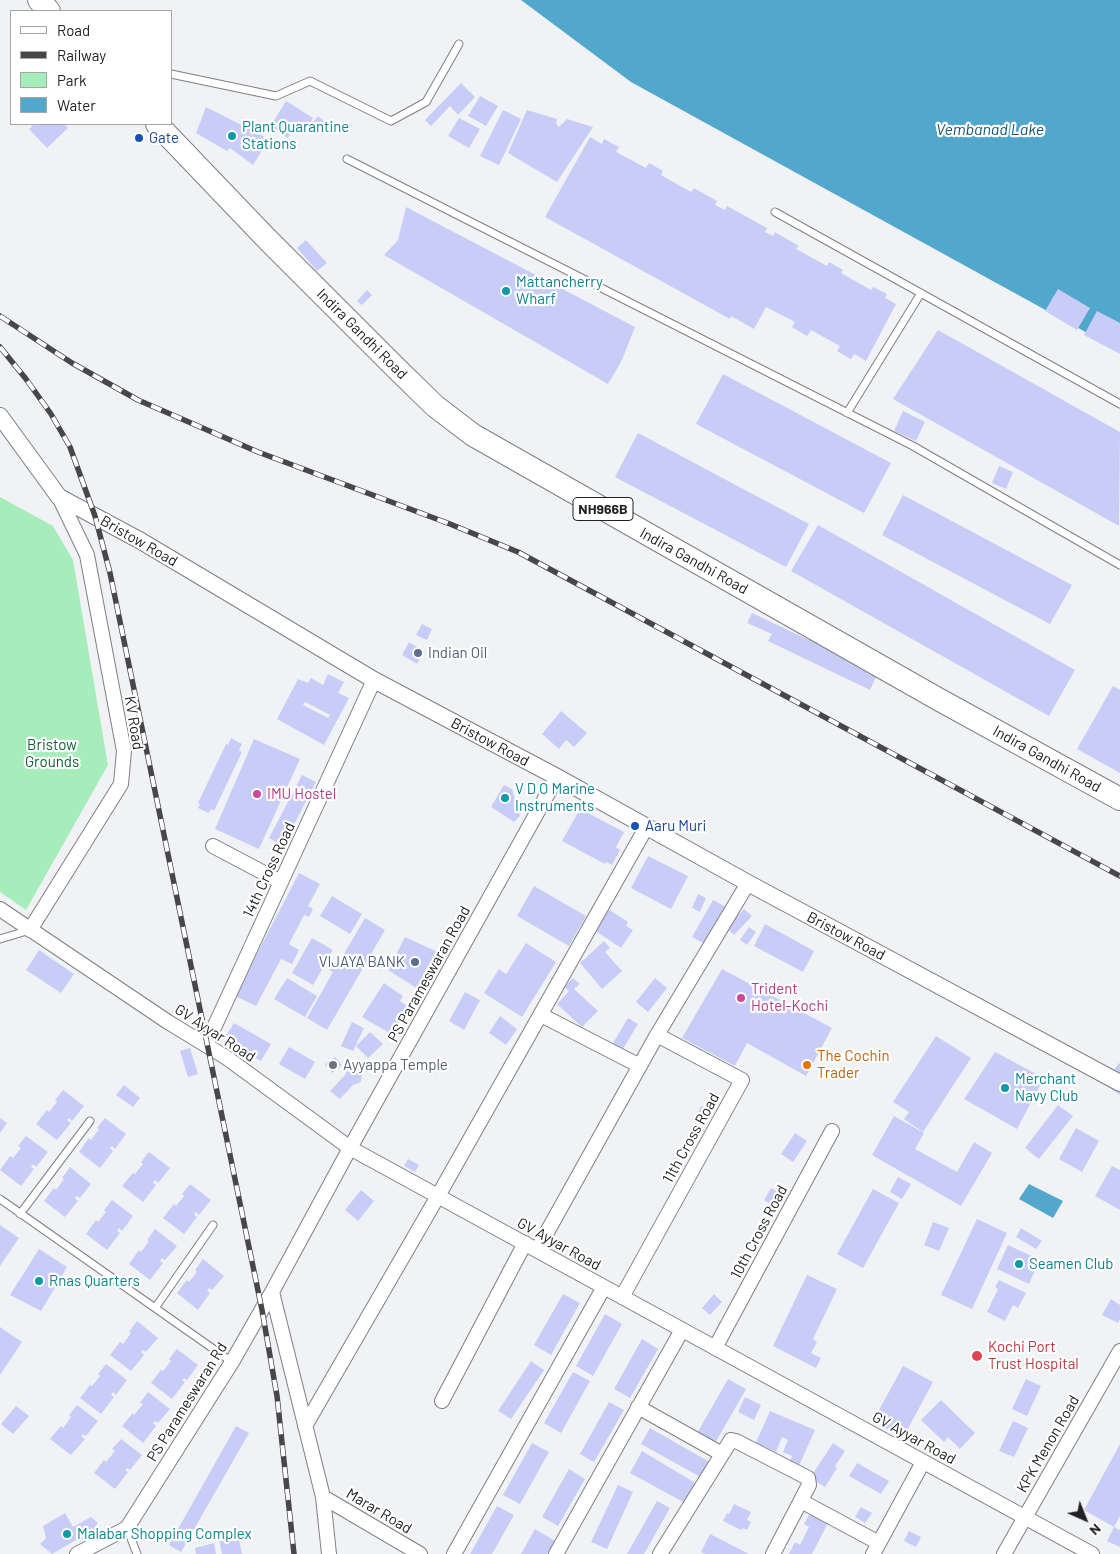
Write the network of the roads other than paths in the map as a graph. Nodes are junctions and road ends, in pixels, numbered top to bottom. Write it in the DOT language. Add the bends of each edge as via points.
graph roads {
  1 [pos="38,0"];
  2 [pos="48,10"];
  3 [pos="459,44"];
  4 [pos="172,74"];
  5 [pos="158,125"];
  6 [pos="347,158"];
  7 [pos="775,212"];
  8 [pos="921,293"];
  9 [pos="1120,404"];
  10 [pos="847,413"];
  11 [pos="0,416"];
  12 [pos="59,497"];
  13 [pos="1120,565"];
  14 [pos="374,680"];
  15 [pos="557,778"];
  16 [pos="1120,799"];
  17 [pos="647,826"];
  18 [pos="214,846"];
  19 [pos="281,882"];
  20 [pos="748,883"];
  21 [pos="0,910"];
  22 [pos="30,930"];
  23 [pos="0,939"];
  24 [pos="541,1014"];
  25 [pos="657,1035"];
  26 [pos="206,1045"];
  27 [pos="640,1066"];
  28 [pos="1120,1083"];
  29 [pos="90,1121"];
  30 [pos="832,1131"];
  31 [pos="350,1148"];
  32 [pos="438,1196"];
  33 [pos="0,1199"];
  34 [pos="20,1214"];
  35 [pos="213,1225"];
  36 [pos="531,1247"];
  37 [pos="604,1287"];
  38 [pos="272,1292"];
  39 [pos="622,1297"];
  40 [pos="155,1308"];
  41 [pos="682,1330"];
  42 [pos="715,1348"];
  43 [pos="1120,1351"];
  44 [pos="232,1362"];
  45 [pos="442,1401"];
  46 [pos="638,1407"];
  47 [pos="305,1426"];
  48 [pos="722,1454"];
  49 [pos="922,1462"];
  50 [pos="323,1496"];
  51 [pos="801,1501"];
  52 [pos="1025,1518"];
  53 [pos="127,1528"];
  54 [pos="876,1549"];
  55 [pos="77,1554"];
  56 [pos="137,1554"];
  57 [pos="329,1554"];
  58 [pos="420,1554"];
  59 [pos="454,1554"];
  60 [pos="556,1554"];
  61 [pos="660,1554"];
  62 [pos="774,1554"];
  63 [pos="1004,1554"];
  64 [pos="1092,1554"];
  1 -- 2 [label="highway"];
  3 -- 4 [label="lane" via="426,102 391,121 310,81 276,96"];
  5 -- 16 [label="highway, Indira Gandhi Road / NH966B" via="396,368 435,406 473,435"];
  6 -- 10 [label="lane"];
  7 -- 8 [label="lane"];
  8 -- 9 [label="lane"];
  8 -- 10 [label="lane"];
  10 -- 13 [label="lane" via="913,446"];
  11 -- 12 [label="street, Bristow Road"];
  12 -- 14 [label="street, Bristow Road" via="141,541"];
  12 -- 22 [label="street, KV Road" via="87,554 124,751 121,784"];
  14 -- 15 [label="street, Bristow Road"];
  14 -- 19 [label="street, 14th Cross Road"];
  15 -- 17 [label="street, Bristow Road"];
  15 -- 31 [label="street, PS Parameswaran Road"];
  17 -- 20 [label="street, Bristow Road"];
  17 -- 24 [label="street"];
  18 -- 19 [label="street"];
  19 -- 26 [label="street, 14th Cross Road"];
  20 -- 25 [label="street"];
  20 -- 28 [label="street, Bristow Road"];
  21 -- 22 [label="street"];
  22 -- 23 [label="lane"];
  22 -- 26 [label="street, GV Ayyar Road"];
  24 -- 27 [label="street"];
  24 -- 32 [label="street"];
  25 -- 27 [label="street"];
  25 -- 39 [label="street, 11th Cross Road" via="742,1080"];
  26 -- 31 [label="street, GV Ayyar Road"];
  27 -- 36 [label="street"];
  29 -- 34 [label="lane"];
  30 -- 42 [label="street, 10th Cross Road"];
  31 -- 32 [label="street, GV Ayyar Road"];
  31 -- 38 [label="street, PS Parameswaran Road"];
  32 -- 36 [label="street, GV Ayyar Road"];
  32 -- 47 [label="street"];
  33 -- 34 [label="lane"];
  34 -- 40 [label="lane"];
  35 -- 40 [label="lane"];
  36 -- 37 [label="street, GV Ayyar Road"];
  36 -- 45 [label="street"];
  37 -- 39 [label="street, GV Ayyar Road"];
  37 -- 59 [label="street"];
  38 -- 44 [label="street, PS Parameswaran Rd"];
  38 -- 47 [label="street"];
  39 -- 41 [label="street, GV Ayyar Road"];
  40 -- 44 [label="lane"];
  41 -- 42 [label="street, GV Ayyar Road"];
  41 -- 46 [label="street"];
  42 -- 49 [label="street, GV Ayyar Road"];
  43 -- 52 [label="street, KPK Menon Road"];
  44 -- 53 [label="street, PS Parameswaran Rd"];
  46 -- 48 [label="street"];
  46 -- 60 [label="street"];
  47 -- 50 [label="street"];
  48 -- 51 [label="street" via="731,1440 736,1440 808,1478 809,1485"];
  48 -- 61 [label="street"];
  49 -- 52 [label="street, GV Ayyar Road"];
  49 -- 54 [label="street"];
  50 -- 57 [label="street"];
  50 -- 58 [label="street, Marar Road"];
  51 -- 54 [label="street"];
  51 -- 62 [label="street"];
  52 -- 63 [label="street, KPK Menon Road"];
  52 -- 64 [label="street, GV Ayyar Road"];
  53 -- 55 [label="street"];
  53 -- 56 [label="lane"];
}
